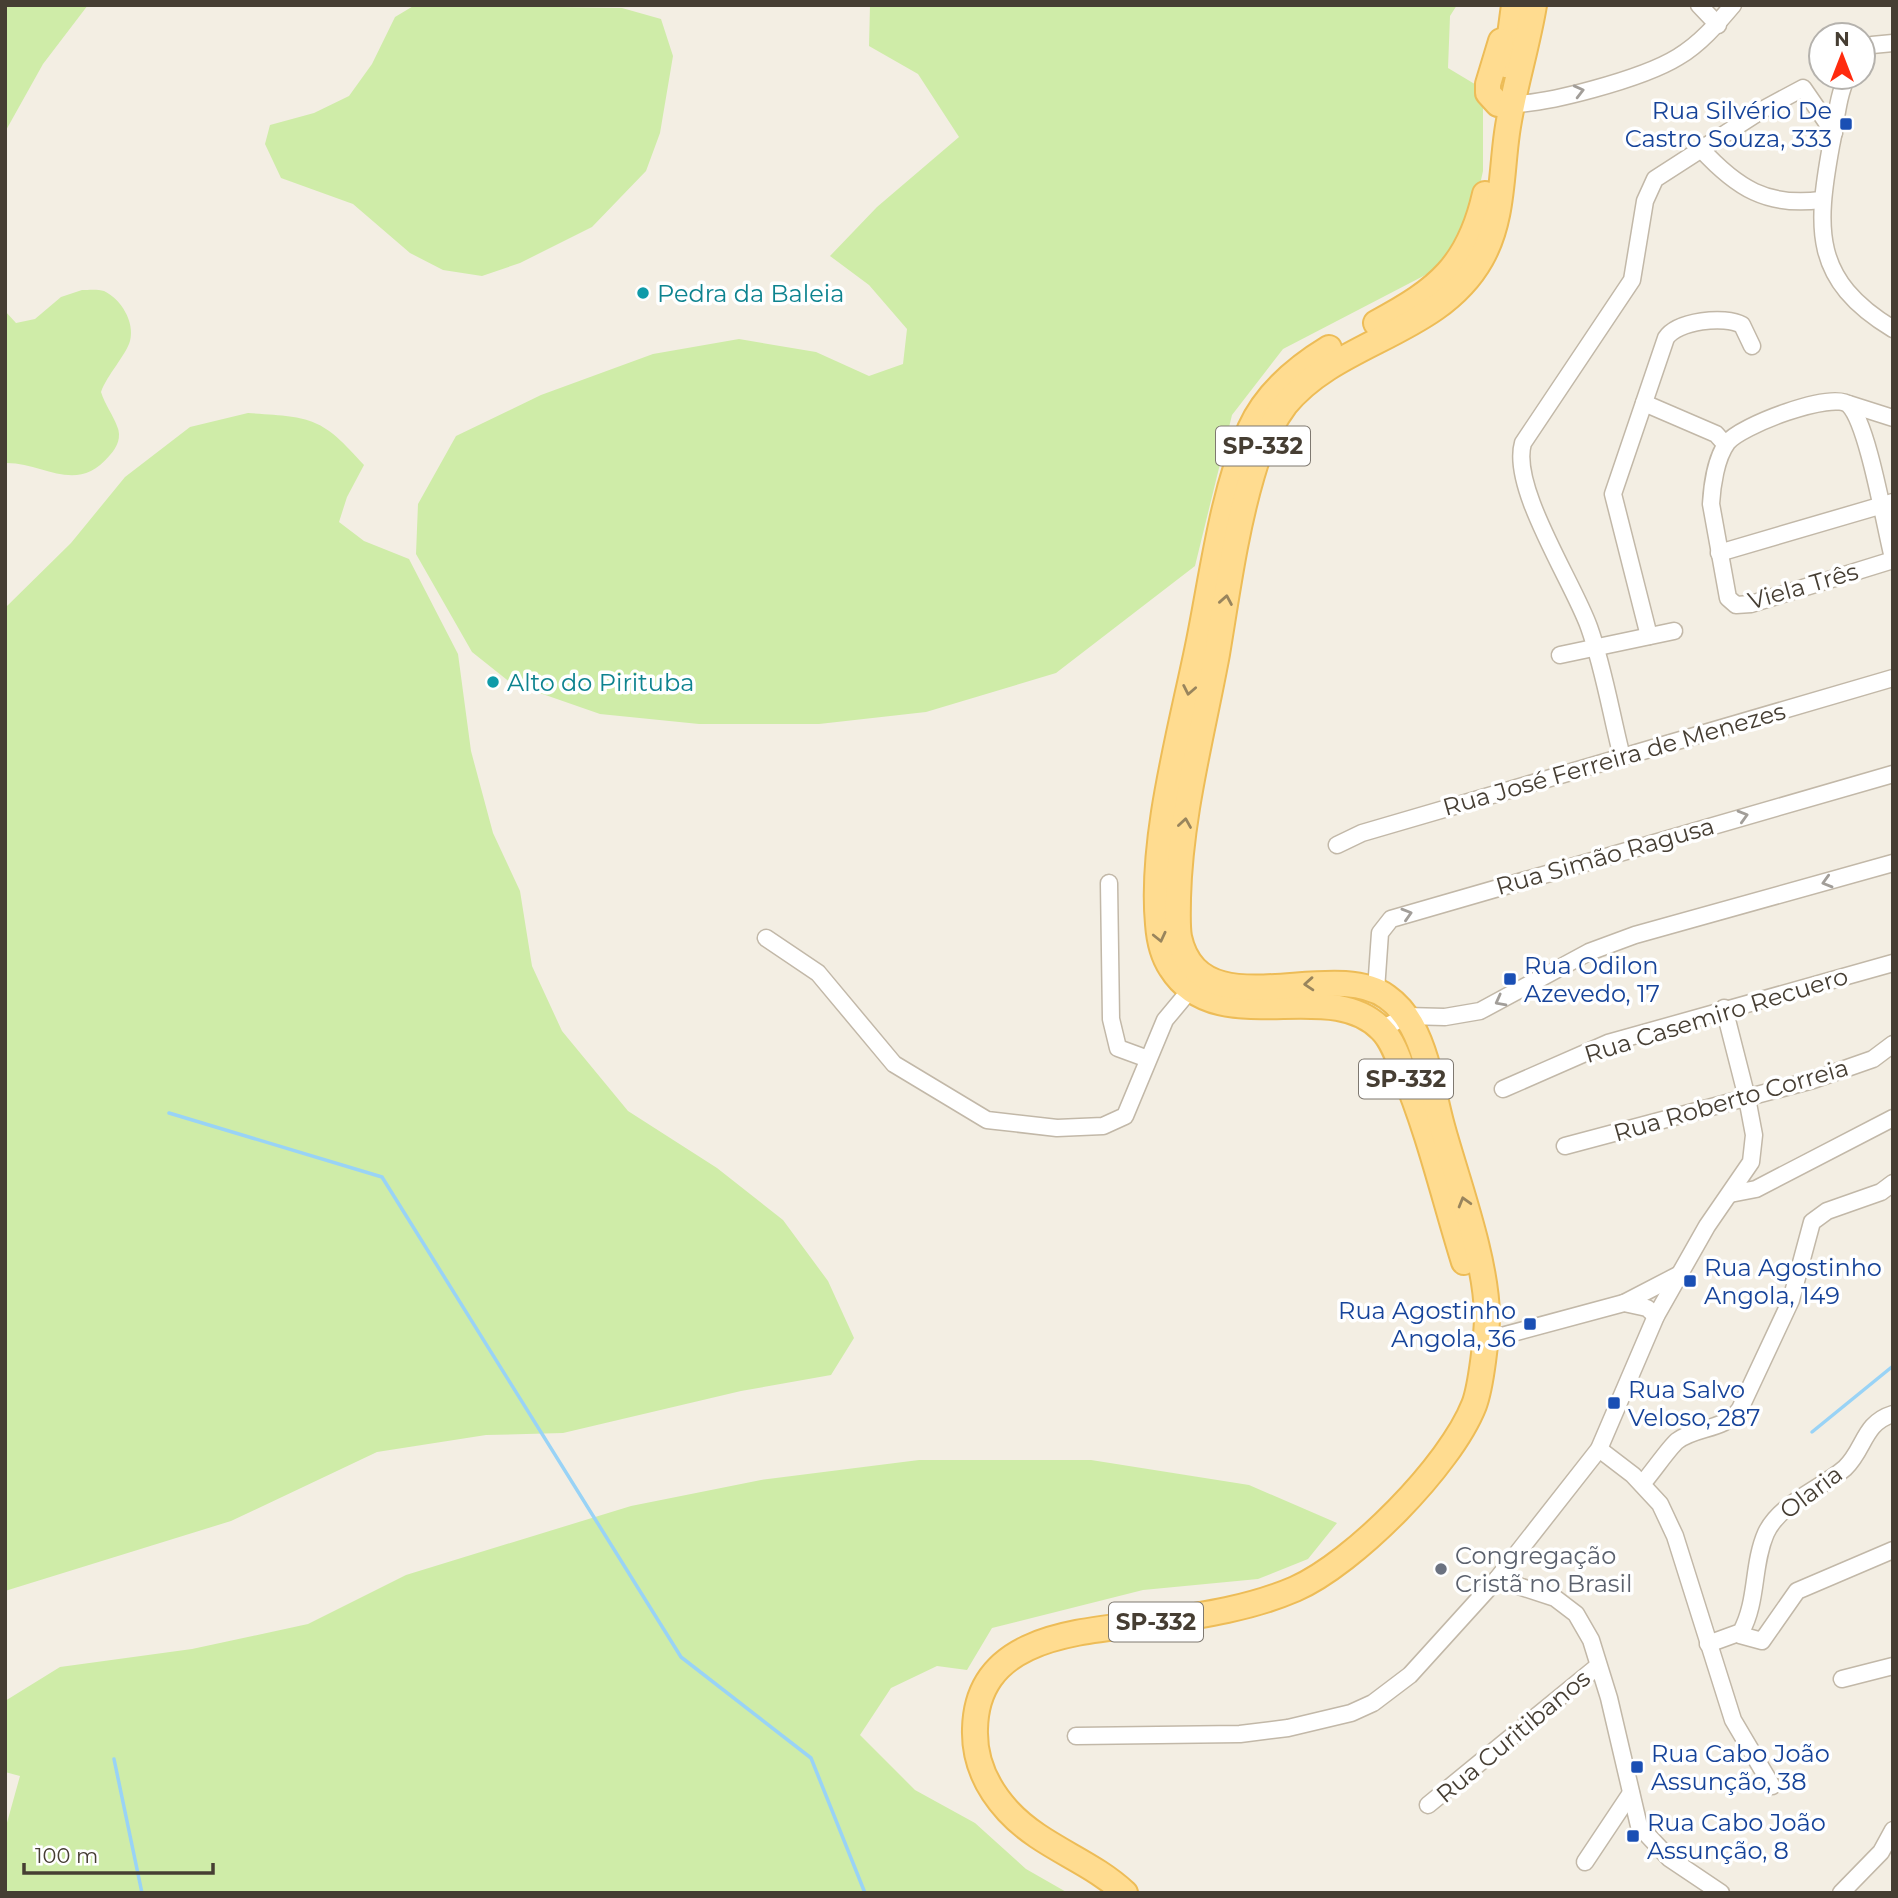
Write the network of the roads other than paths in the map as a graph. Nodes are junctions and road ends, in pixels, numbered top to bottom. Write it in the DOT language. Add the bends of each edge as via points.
graph roads {
  1 [pos="1512,5"];
  2 [pos="1534,5"];
  3 [pos="1699,5"];
  4 [pos="1733,5"];
  5 [pos="1718,25"];
  6 [pos="1844,91"];
  7 [pos="1505,104"];
  8 [pos="1834,133"];
  9 [pos="1701,149"];
  10 [pos="1821,200"];
  11 [pos="1893,329"];
  12 [pos="1752,346"];
  13 [pos="1644,403"];
  14 [pos="1849,404"];
  15 [pos="1893,418"];
  16 [pos="1726,444"];
  17 [pos="1886,504"];
  18 [pos="1720,553"];
  19 [pos="1893,559"];
  20 [pos="1674,631"];
  21 [pos="1649,636"];
  22 [pos="1596,647"];
  23 [pos="1560,654"];
  24 [pos="1893,678"];
  25 [pos="1622,757"];
  26 [pos="1893,774"];
  27 [pos="1337,845"];
  28 [pos="1893,863"];
  29 [pos="1109,883"];
  30 [pos="766,938"];
  31 [pos="1893,963"];
  32 [pos="1190,990"];
  33 [pos="1376,990"];
  34 [pos="1304,1006"];
  35 [pos="1724,1008"];
  36 [pos="1406,1016"];
  37 [pos="1382,1030"];
  38 [pos="1893,1044"];
  39 [pos="1149,1059"];
  40 [pos="1503,1089"];
  41 [pos="1748,1098"];
  42 [pos="1893,1118"];
  43 [pos="1565,1146"];
  44 [pos="1893,1183"];
  45 [pos="1730,1194"];
  46 [pos="1679,1274"];
  47 [pos="1624,1303"];
  48 [pos="1656,1316"];
  49 [pos="1483,1341"];
  50 [pos="1893,1414"];
  51 [pos="1599,1449"];
  52 [pos="1642,1484"];
  53 [pos="1893,1550"];
  54 [pos="1497,1579"];
  55 [pos="1740,1634"];
  56 [pos="1708,1644"];
  57 [pos="1598,1666"];
  58 [pos="1893,1667"];
  59 [pos="1842,1679"];
  60 [pos="1076,1735"];
  61 [pos="1772,1786"];
  62 [pos="1631,1793"];
  63 [pos="1429,1805"];
  64 [pos="1893,1829"];
  65 [pos="1585,1862"];
  66 [pos="1125,1893"];
  67 [pos="1721,1893"];
  68 [pos="1841,1893"];
  1 -- 7 [label="main road" via="1488,84 1488,93"];
  2 -- 7 [label="main road, SP-332"];
  3 -- 5 [label="street"];
  4 -- 5 [label="street"];
  7 -- 5 [label="street, one-way" via="1531,103 1659,68"];
  6 -- 8 [label="street"];
  7 -- 32 [label="main road, SP-332, one-way" via="1474,235 1464,256 1425,294 1296,369 1251,426 1221,534 1158,869 1158,925 1164,952"];
  33 -- 7 [label="main road, SP-332, one-way" via="1331,983 1246,989 1199,971 1181,946 1178,931 1185,822 1246,499 1268,432 1287,403 1311,380 1444,303 1470,277 1493,233"];
  8 -- 9 [label="street" via="1802,88"];
  8 -- 10 [label="street"];
  9 -- 10 [label="street" via="1726,173 1765,198"];
  9 -- 22 [label="street" via="1655,179 1645,201 1632,280 1520,450 1537,520 1578,599"];
  10 -- 11 [label="street" via="1821,232 1832,269 1842,286"];
  12 -- 13 [label="street" via="1745,329 1735,322 1673,331 1666,338"];
  13 -- 16 [label="street" via="1716,434"];
  13 -- 21 [label="street" via="1613,494"];
  14 -- 15 [label="street"];
  14 -- 16 [label="street" via="1825,401 1748,427"];
  14 -- 17 [label="street" via="1861,425"];
  16 -- 18 [label="street" via="1711,504"];
  17 -- 18 [label="street"];
  17 -- 19 [label="street"];
  18 -- 19 [label="street, Viela Três" via="1728,598 1740,606"];
  20 -- 21 [label="street"];
  21 -- 22 [label="street"];
  22 -- 23 [label="street"];
  22 -- 25 [label="street"];
  24 -- 25 [label="street, Rua José Ferreira de Menezes"];
  25 -- 27 [label="street, Rua José Ferreira de Menezes" via="1362,833"];
  33 -- 26 [label="street, Rua Simão Ragusa, one-way" via="1380,933 1391,919"];
  28 -- 36 [label="street, one-way" via="1589,951 1480,1011 1444,1017"];
  29 -- 39 [label="street" via="1111,1018 1118,1048"];
  30 -- 39 [label="street" via="818,973 894,1064 987,1119 1057,1128 1103,1126 1125,1116"];
  31 -- 35 [label="street, Rua Casemiro Recuero"];
  32 -- 34 [label="main road, SP-332" via="1228,1004"];
  32 -- 39 [label="street" via="1166,1020"];
  33 -- 34 [label="main road" via="1358,1005"];
  33 -- 36 [label="main road, SP-332"];
  34 -- 37 [label="main road, SP-332" via="1359,1014"];
  35 -- 40 [label="street, Rua Casemiro Recuero" via="1608,1043"];
  35 -- 41 [label="street"];
  36 -- 37 [label="street"];
  49 -- 36 [label="main road, SP-332, one-way" via="1487,1317 1470,1222 1420,1046"];
  37 -- 49 [label="main road, SP-332" via="1404,1073 1427,1138"];
  38 -- 41 [label="street, Rua Roberto Correia" via="1849,1068"];
  41 -- 43 [label="street, Rua Roberto Correia"];
  41 -- 45 [label="street" via="1752,1155"];
  42 -- 45 [label="street" via="1756,1189"];
  44 -- 52 [label="street" via="1812,1222 1791,1300 1738,1412 1727,1422 1678,1441"];
  45 -- 46 [label="street"];
  46 -- 47 [label="street"];
  46 -- 48 [label="street"];
  47 -- 48 [label="street" via="1647,1308"];
  47 -- 49 [label="street"];
  48 -- 51 [label="street"];
  49 -- 66 [label="main road, SP-332" via="1475,1402 1453,1443 1409,1497 1321,1576 1266,1601 1227,1611 1055,1636 1007,1661 987,1682 976,1713 974,1737 980,1769 995,1793 1034,1833 1101,1871"];
  50 -- 55 [label="street, Olaria" via="1875,1422 1843,1470 1772,1523 1760,1551 1752,1605"];
  51 -- 52 [label="street"];
  51 -- 54 [label="street"];
  52 -- 56 [label="street" via="1660,1504 1675,1536"];
  53 -- 55 [label="street" via="1797,1591 1764,1640"];
  54 -- 57 [label="street" via="1567,1605 1584,1626"];
  54 -- 60 [label="street" via="1410,1675 1373,1703 1351,1713 1240,1734"];
  55 -- 56 [label="street"];
  56 -- 61 [label="street" via="1733,1720"];
  57 -- 62 [label="street"];
  57 -- 63 [label="street, Rua Curitibanos"];
  58 -- 59 [label="street"];
  62 -- 65 [label="street"];
  62 -- 67 [label="street" via="1646,1836 1669,1858"];
  64 -- 68 [label="street" via="1881,1852"];
}
